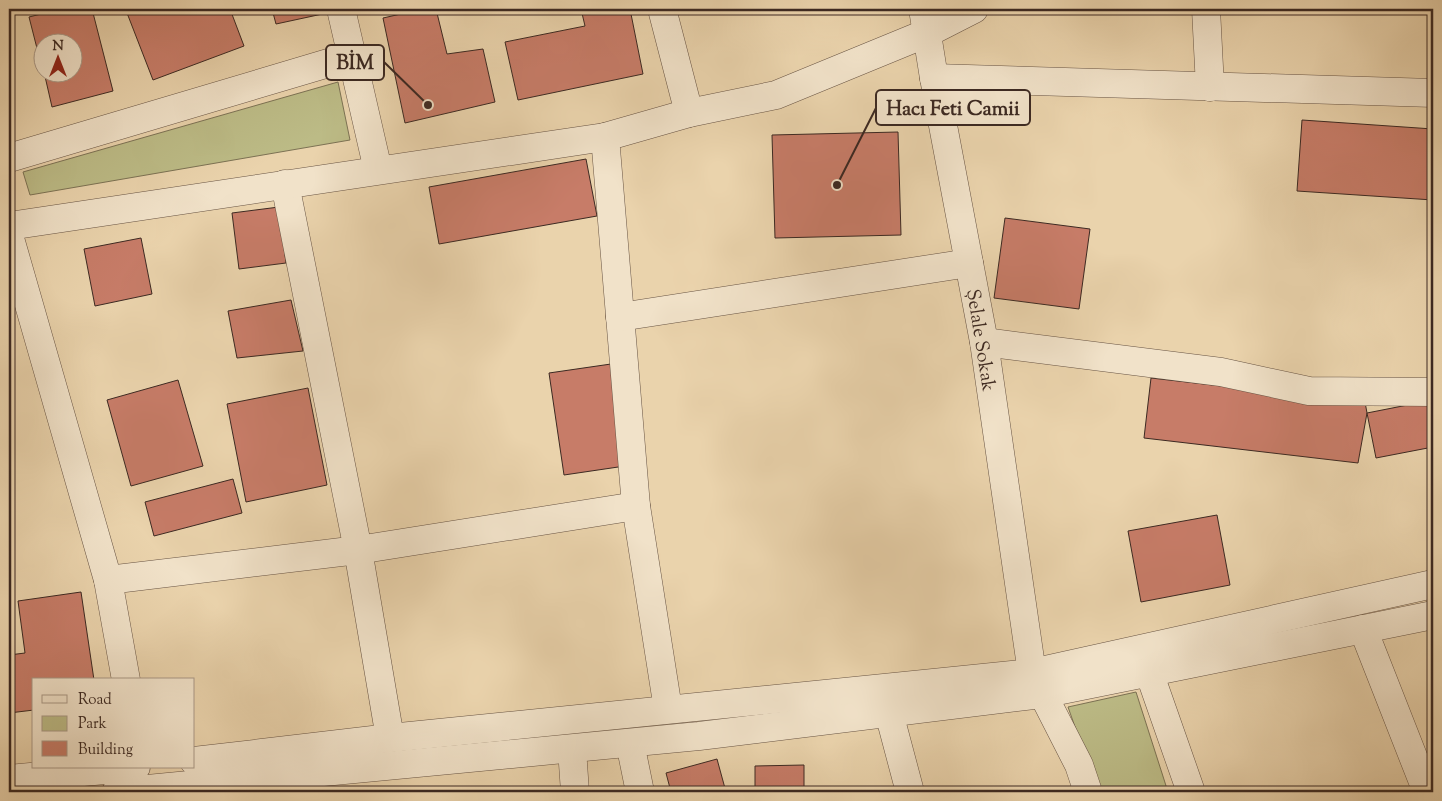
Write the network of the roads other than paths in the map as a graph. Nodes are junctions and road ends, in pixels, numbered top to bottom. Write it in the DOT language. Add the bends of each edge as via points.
graph roads {
  1 [pos="341,9"];
  2 [pos="662,9"];
  3 [pos="974,9"];
  4 [pos="1206,9"];
  5 [pos="925,21"];
  6 [pos="352,56"];
  7 [pos="934,78"];
  8 [pos="1210,87"];
  9 [pos="1433,93"];
  10 [pos="689,113"];
  11 [pos="605,137"];
  12 [pos="9,158"];
  13 [pos="378,170"];
  14 [pos="285,184"];
  15 [pos="9,226"];
  16 [pos="9,236"];
  17 [pos="969,263"];
  18 [pos="620,317"];
  19 [pos="984,342"];
  20 [pos="1433,392"];
  21 [pos="636,506"];
  22 [pos="358,550"];
  23 [pos="108,580"];
  24 [pos="1433,584"];
  25 [pos="1433,615"];
  26 [pos="1363,629"];
  27 [pos="1149,672"];
  28 [pos="126,678"];
  29 [pos="1037,683"];
  30 [pos="668,709"];
  31 [pos="889,713"];
  32 [pos="390,738"];
  33 [pos="630,743"];
  34 [pos="572,749"];
  35 [pos="195,761"];
  36 [pos="9,778"];
  37 [pos="142,779"];
  38 [pos="1428,784"];
  39 [pos="116,792"];
  40 [pos="575,792"];
  41 [pos="640,792"];
  42 [pos="910,792"];
  43 [pos="1088,792"];
  44 [pos="1191,792"];
  1 -- 6 [label="street"];
  2 -- 10 [label="street"];
  3 -- 5 [label="street"];
  4 -- 8 [label="street"];
  5 -- 7 [label="street, Şelale Sokak"];
  5 -- 10 [label="street" via="776,95"];
  6 -- 12 [label="street"];
  6 -- 13 [label="street"];
  7 -- 8 [label="street"];
  7 -- 17 [label="street, Şelale Sokak"];
  8 -- 9 [label="street"];
  10 -- 11 [label="street"];
  11 -- 13 [label="street"];
  11 -- 18 [label="street"];
  13 -- 14 [label="street"];
  14 -- 15 [label="street"];
  14 -- 22 [label="street"];
  16 -- 23 [label="street"];
  17 -- 18 [label="street"];
  17 -- 19 [label="street, Şelale Sokak"];
  18 -- 21 [label="street"];
  19 -- 20 [label="street" via="1221,372 1309,391"];
  19 -- 29 [label="street, Şelale Sokak"];
  21 -- 22 [label="street"];
  21 -- 30 [label="street"];
  22 -- 23 [label="street"];
  22 -- 32 [label="street"];
  23 -- 28 [label="street"];
  24 -- 29 [label="street"];
  25 -- 26 [label="street"];
  26 -- 27 [label="street"];
  26 -- 38 [label="street"];
  27 -- 29 [label="street"];
  27 -- 44 [label="street"];
  29 -- 30 [label="street"];
  29 -- 31 [label="street"];
  29 -- 43 [label="street, Şelale Sokak" via="1079,766"];
  30 -- 32 [label="street"];
  31 -- 33 [label="street"];
  31 -- 42 [label="street"];
  32 -- 35 [label="street"];
  33 -- 34 [label="street"];
  33 -- 41 [label="street"];
  34 -- 37 [label="street"];
  34 -- 40 [label="street"];
  36 -- 37 [label="street"];
  37 -- 39 [label="street"];
}
